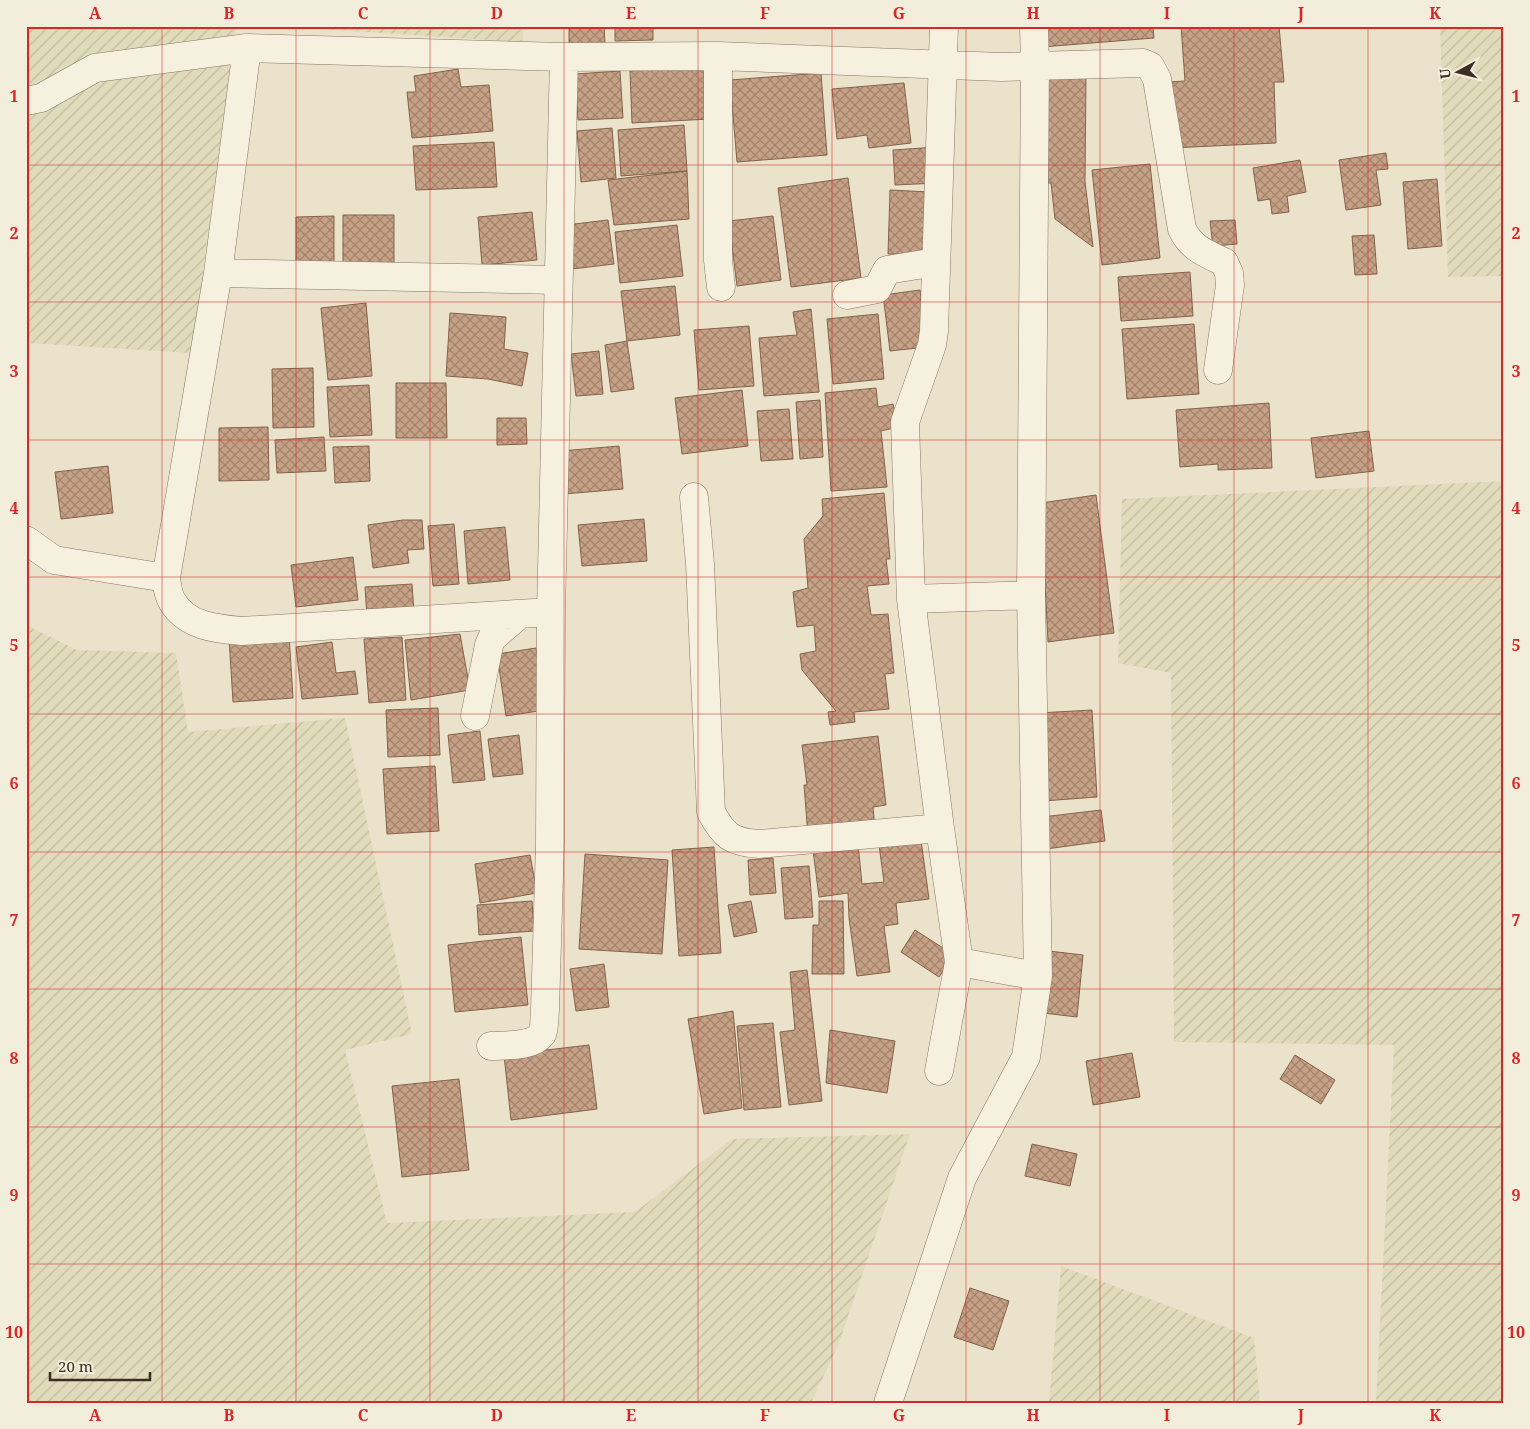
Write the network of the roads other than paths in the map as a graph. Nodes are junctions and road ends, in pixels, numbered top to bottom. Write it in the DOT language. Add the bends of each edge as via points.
graph roads {
  1 [pos="944,26"];
  2 [pos="1034,26"];
  3 [pos="247,48"];
  4 [pos="718,56"];
  5 [pos="564,57"];
  6 [pos="950,66"];
  7 [pos="1035,67"];
  8 [pos="26,101"];
  9 [pos="936,262"];
  10 [pos="218,273"];
  11 [pos="558,280"];
  12 [pos="720,287"];
  13 [pos="847,295"];
  14 [pos="1218,370"];
  15 [pos="694,497"];
  16 [pos="26,540"];
  17 [pos="166,578"];
  18 [pos="1031,595"];
  19 [pos="919,598"];
  20 [pos="550,612"];
  21 [pos="520,614"];
  22 [pos="475,716"];
  23 [pos="940,828"];
  24 [pos="963,962"];
  25 [pos="1038,976"];
  26 [pos="491,1046"];
  27 [pos="939,1071"];
  28 [pos="888,1403"];
  1 -- 6 [label="street"];
  2 -- 7 [label="street"];
  3 -- 5 [label="street"];
  3 -- 8 [label="street" via="95,68 41,98"];
  3 -- 10 [label="street"];
  4 -- 5 [label="street"];
  4 -- 6 [label="street"];
  4 -- 12 [label="street"];
  5 -- 11 [label="street"];
  6 -- 7 [label="street"];
  6 -- 9 [label="street"];
  7 -- 14 [label="street" via="1143,63 1154,72 1182,229 1195,248 1224,262 1229,273"];
  7 -- 18 [label="street"];
  9 -- 13 [label="street" via="887,270 877,290"];
  9 -- 19 [label="street" via="932,345 906,422"];
  10 -- 11 [label="street"];
  10 -- 17 [label="street"];
  11 -- 20 [label="street"];
  15 -- 23 [label="street" via="711,812 722,832 742,843 759,844"];
  16 -- 17 [label="street" via="54,560"];
  17 -- 21 [label="street" via="171,600 184,616 211,628 242,631"];
  18 -- 19 [label="street"];
  18 -- 25 [label="street"];
  19 -- 23 [label="street"];
  20 -- 21 [label="street"];
  20 -- 26 [label="street" via="550,853 543,1033 531,1042"];
  21 -- 22 [label="street" via="492,638"];
  23 -- 24 [label="street"];
  24 -- 25 [label="street"];
  24 -- 27 [label="street"];
  25 -- 28 [label="street" via="1026,1057 962,1178"];
}
